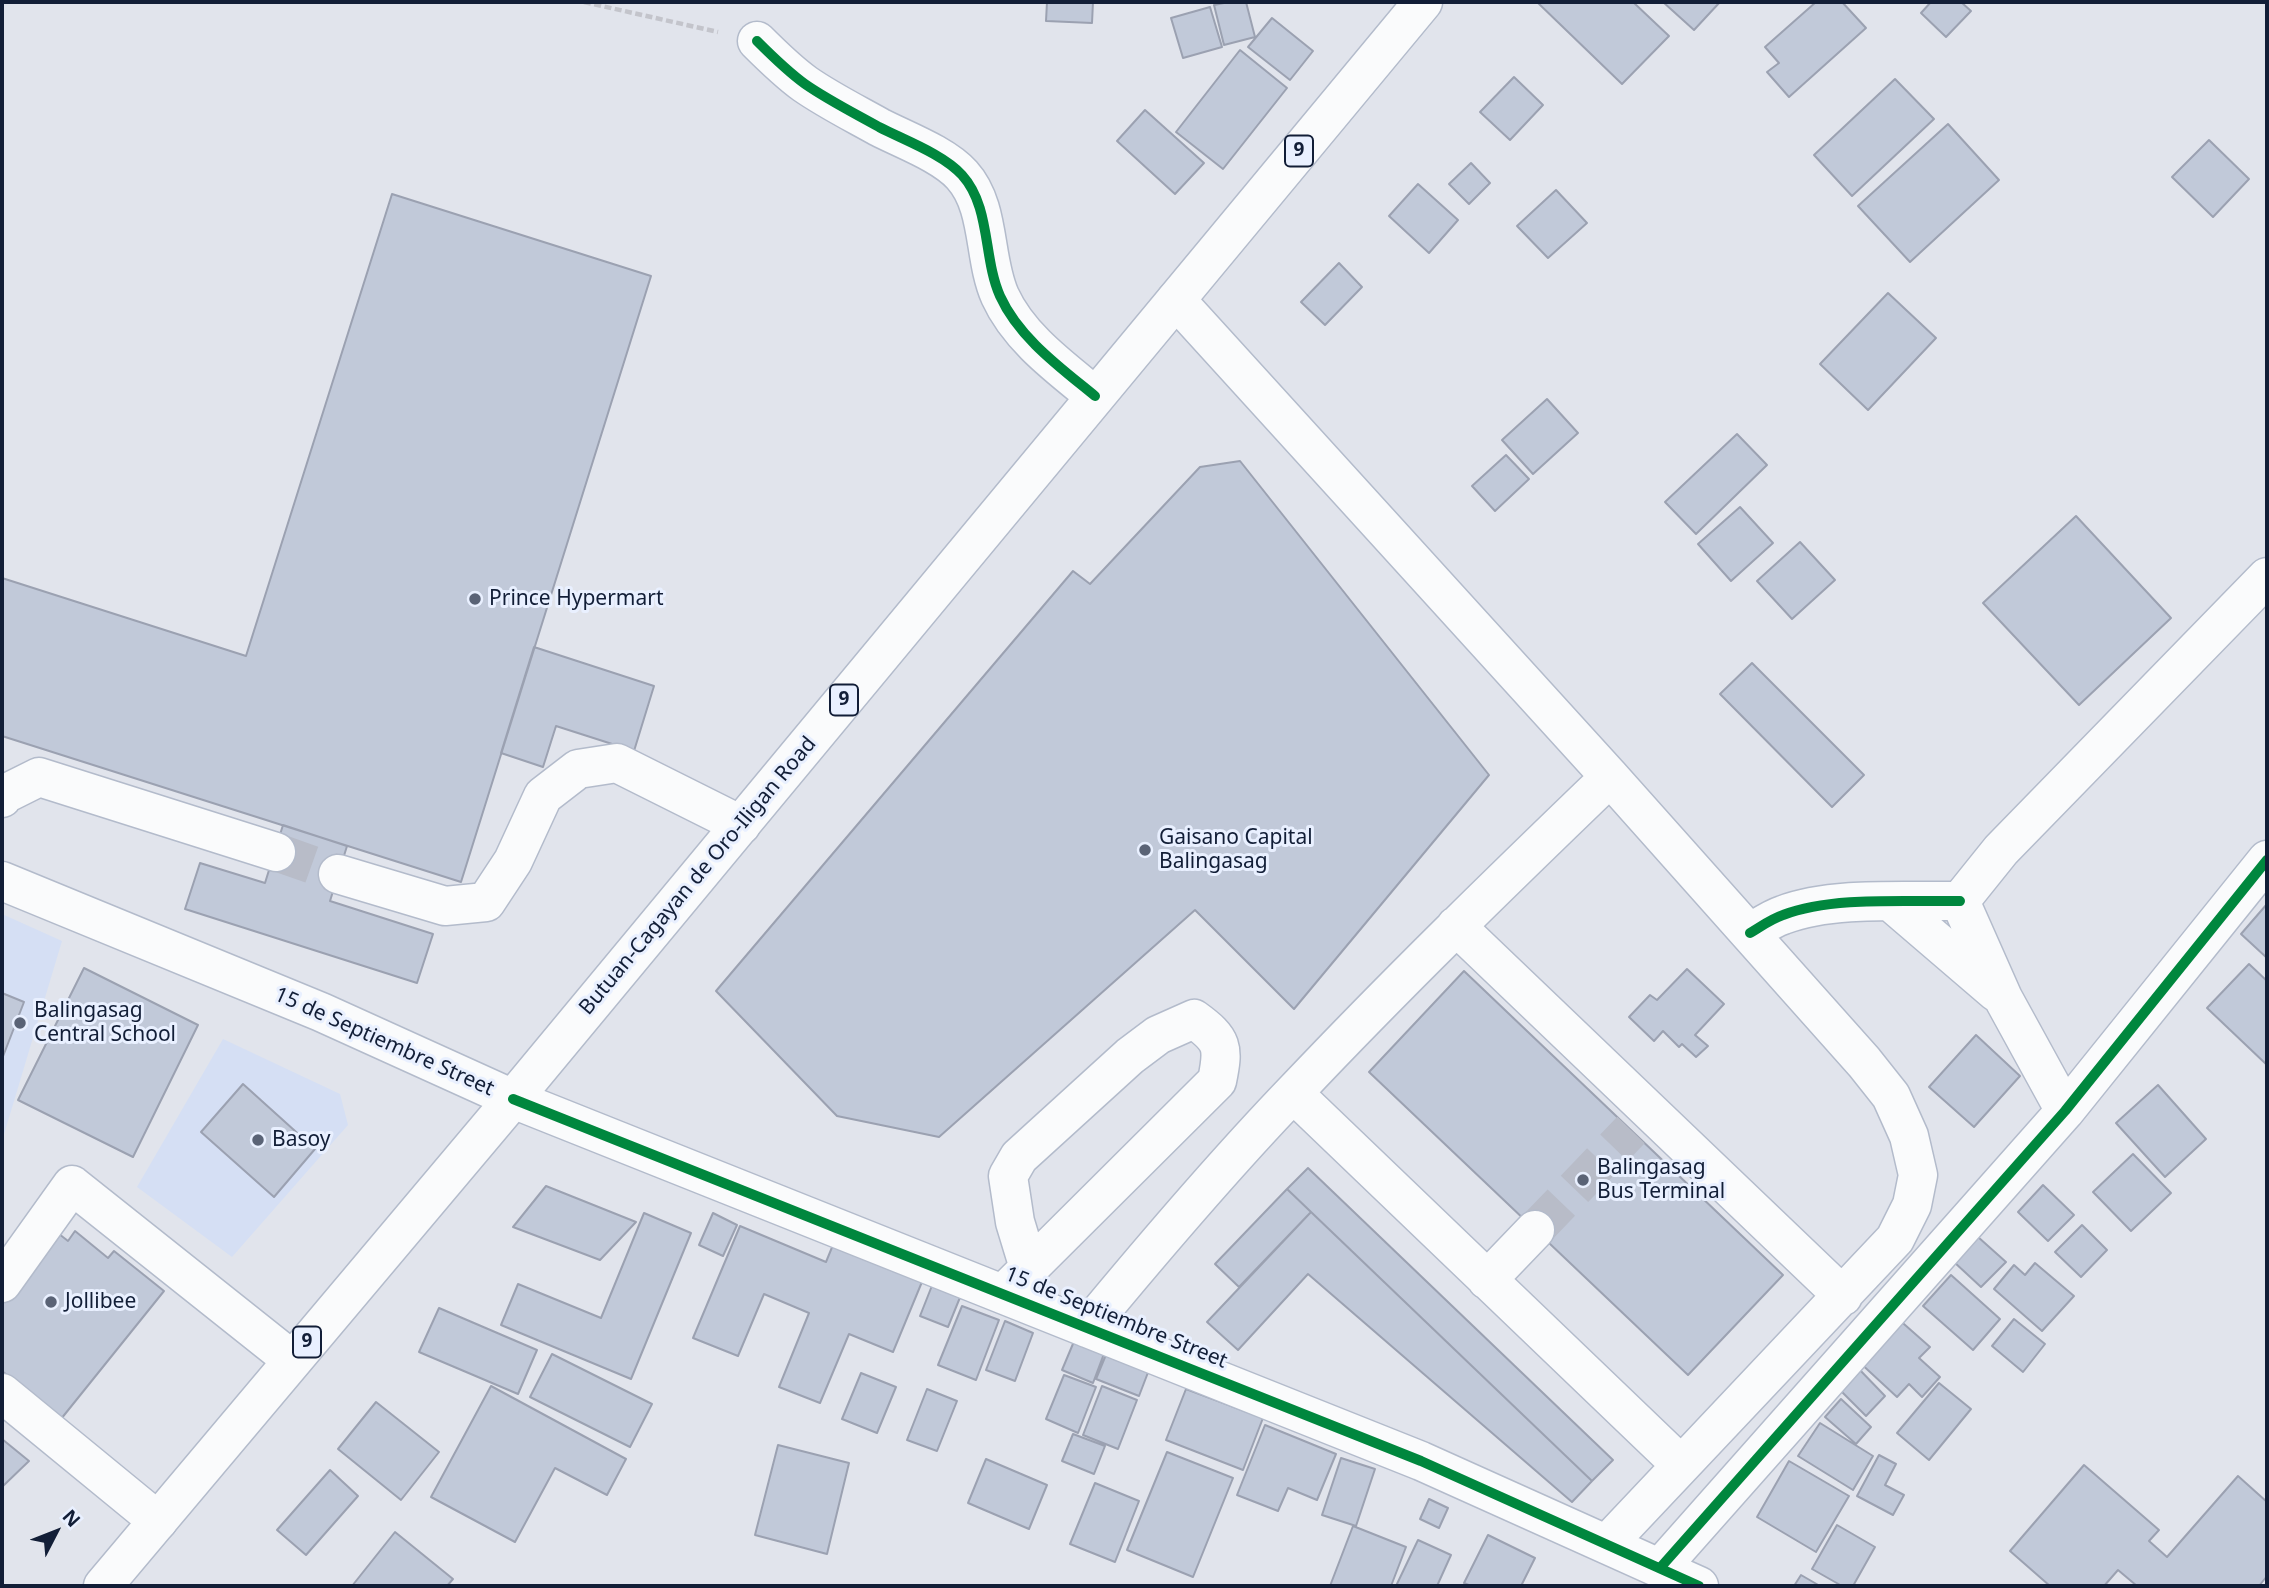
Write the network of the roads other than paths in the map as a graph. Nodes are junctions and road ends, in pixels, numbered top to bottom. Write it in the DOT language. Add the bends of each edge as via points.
graph roads {
  1 [pos="1423,2"];
  2 [pos="757,41"];
  3 [pos="1176,300"];
  4 [pos="1095,397"];
  5 [pos="2267,578"];
  6 [pos="1609,776"];
  7 [pos="2,798"];
  8 [pos="741,825"];
  9 [pos="276,852"];
  10 [pos="2267,860"];
  11 [pos="338,874"];
  12 [pos="2,881"];
  13 [pos="1960,901"];
  14 [pos="1891,902"];
  15 [pos="1456,926"];
  16 [pos="1750,933"];
  17 [pos="2003,998"];
  18 [pos="1293,1093"];
  19 [pos="513,1099"];
  20 [pos="2065,1111"];
  21 [pos="1535,1230"];
  22 [pos="1488,1280"];
  23 [pos="1016,1281"];
  24 [pos="2,1283"];
  25 [pos="1843,1296"];
  26 [pos="1087,1328"];
  27 [pos="292,1360"];
  28 [pos="2,1393"];
  29 [pos="1681,1465"];
  30 [pos="158,1521"];
  31 [pos="1607,1544"];
  32 [pos="1660,1568"];
  33 [pos="103,1586"];
  34 [pos="1699,1586"];
  1 -- 3 [label="main road, Butuan-Cagayan de Oro-Iligan Road / 9"];
  2 -- 4 [label="main road" via="805,83 951,164 963,176 980,209 992,271 1011,315 1052,360"];
  3 -- 4 [label="main road, Butuan-Cagayan de Oro-Iligan Road / 9"];
  3 -- 6 [label="main road"];
  4 -- 8 [label="main road, Butuan-Cagayan de Oro-Iligan Road / 9"];
  5 -- 13 [label="main road" via="2001,850"];
  6 -- 15 [label="main road"];
  6 -- 16 [label="main road"];
  7 -- 9 [label="main road" via="39,777"];
  8 -- 11 [label="main road" via="617,763 578,769 543,796 513,861 486,902 445,906"];
  8 -- 19 [label="main road, Butuan-Cagayan de Oro-Iligan Road / 9"];
  10 -- 20 [label="main road"];
  12 -- 19 [label="main road, 15 de Septiembre Street" via="321,1012"];
  13 -- 14 [label="main road"];
  13 -- 17 [label="main road"];
  14 -- 16 [label="main road" via="1808,907 1780,915"];
  14 -- 17 [label="main road"];
  15 -- 18 [label="main road"];
  15 -- 25 [label="main road" via="1640,1120"];
  16 -- 25 [label="main road" via="1891,1096 1909,1136 1918,1175 1912,1205 1895,1239"];
  17 -- 20 [label="main road"];
  18 -- 22 [label="main road"];
  18 -- 26 [label="main road"];
  19 -- 23 [label="main road, 15 de Septiembre Street"];
  19 -- 27 [label="main road, Butuan-Cagayan de Oro-Iligan Road / 9"];
  20 -- 32 [label="main road"];
  21 -- 22 [label="main road"];
  22 -- 29 [label="main road"];
  23 -- 23 [label="main road" via="1217,1081 1222,1056 1215,1034 1194,1020 1158,1035 1019,1157 1008,1176"];
  23 -- 26 [label="main road, 15 de Septiembre Street"];
  24 -- 27 [label="main road" via="72,1185"];
  25 -- 29 [label="main road"];
  26 -- 31 [label="main road, 15 de Septiembre Street" via="1421,1461"];
  27 -- 30 [label="main road, Butuan-Cagayan de Oro-Iligan Road / 9"];
  28 -- 30 [label="main road"];
  29 -- 31 [label="main road"];
  30 -- 33 [label="main road, Butuan-Cagayan de Oro-Iligan Road / 9"];
  31 -- 32 [label="main road, 15 de Septiembre Street"];
  32 -- 34 [label="main road, 15 de Septiembre Street"];
}
